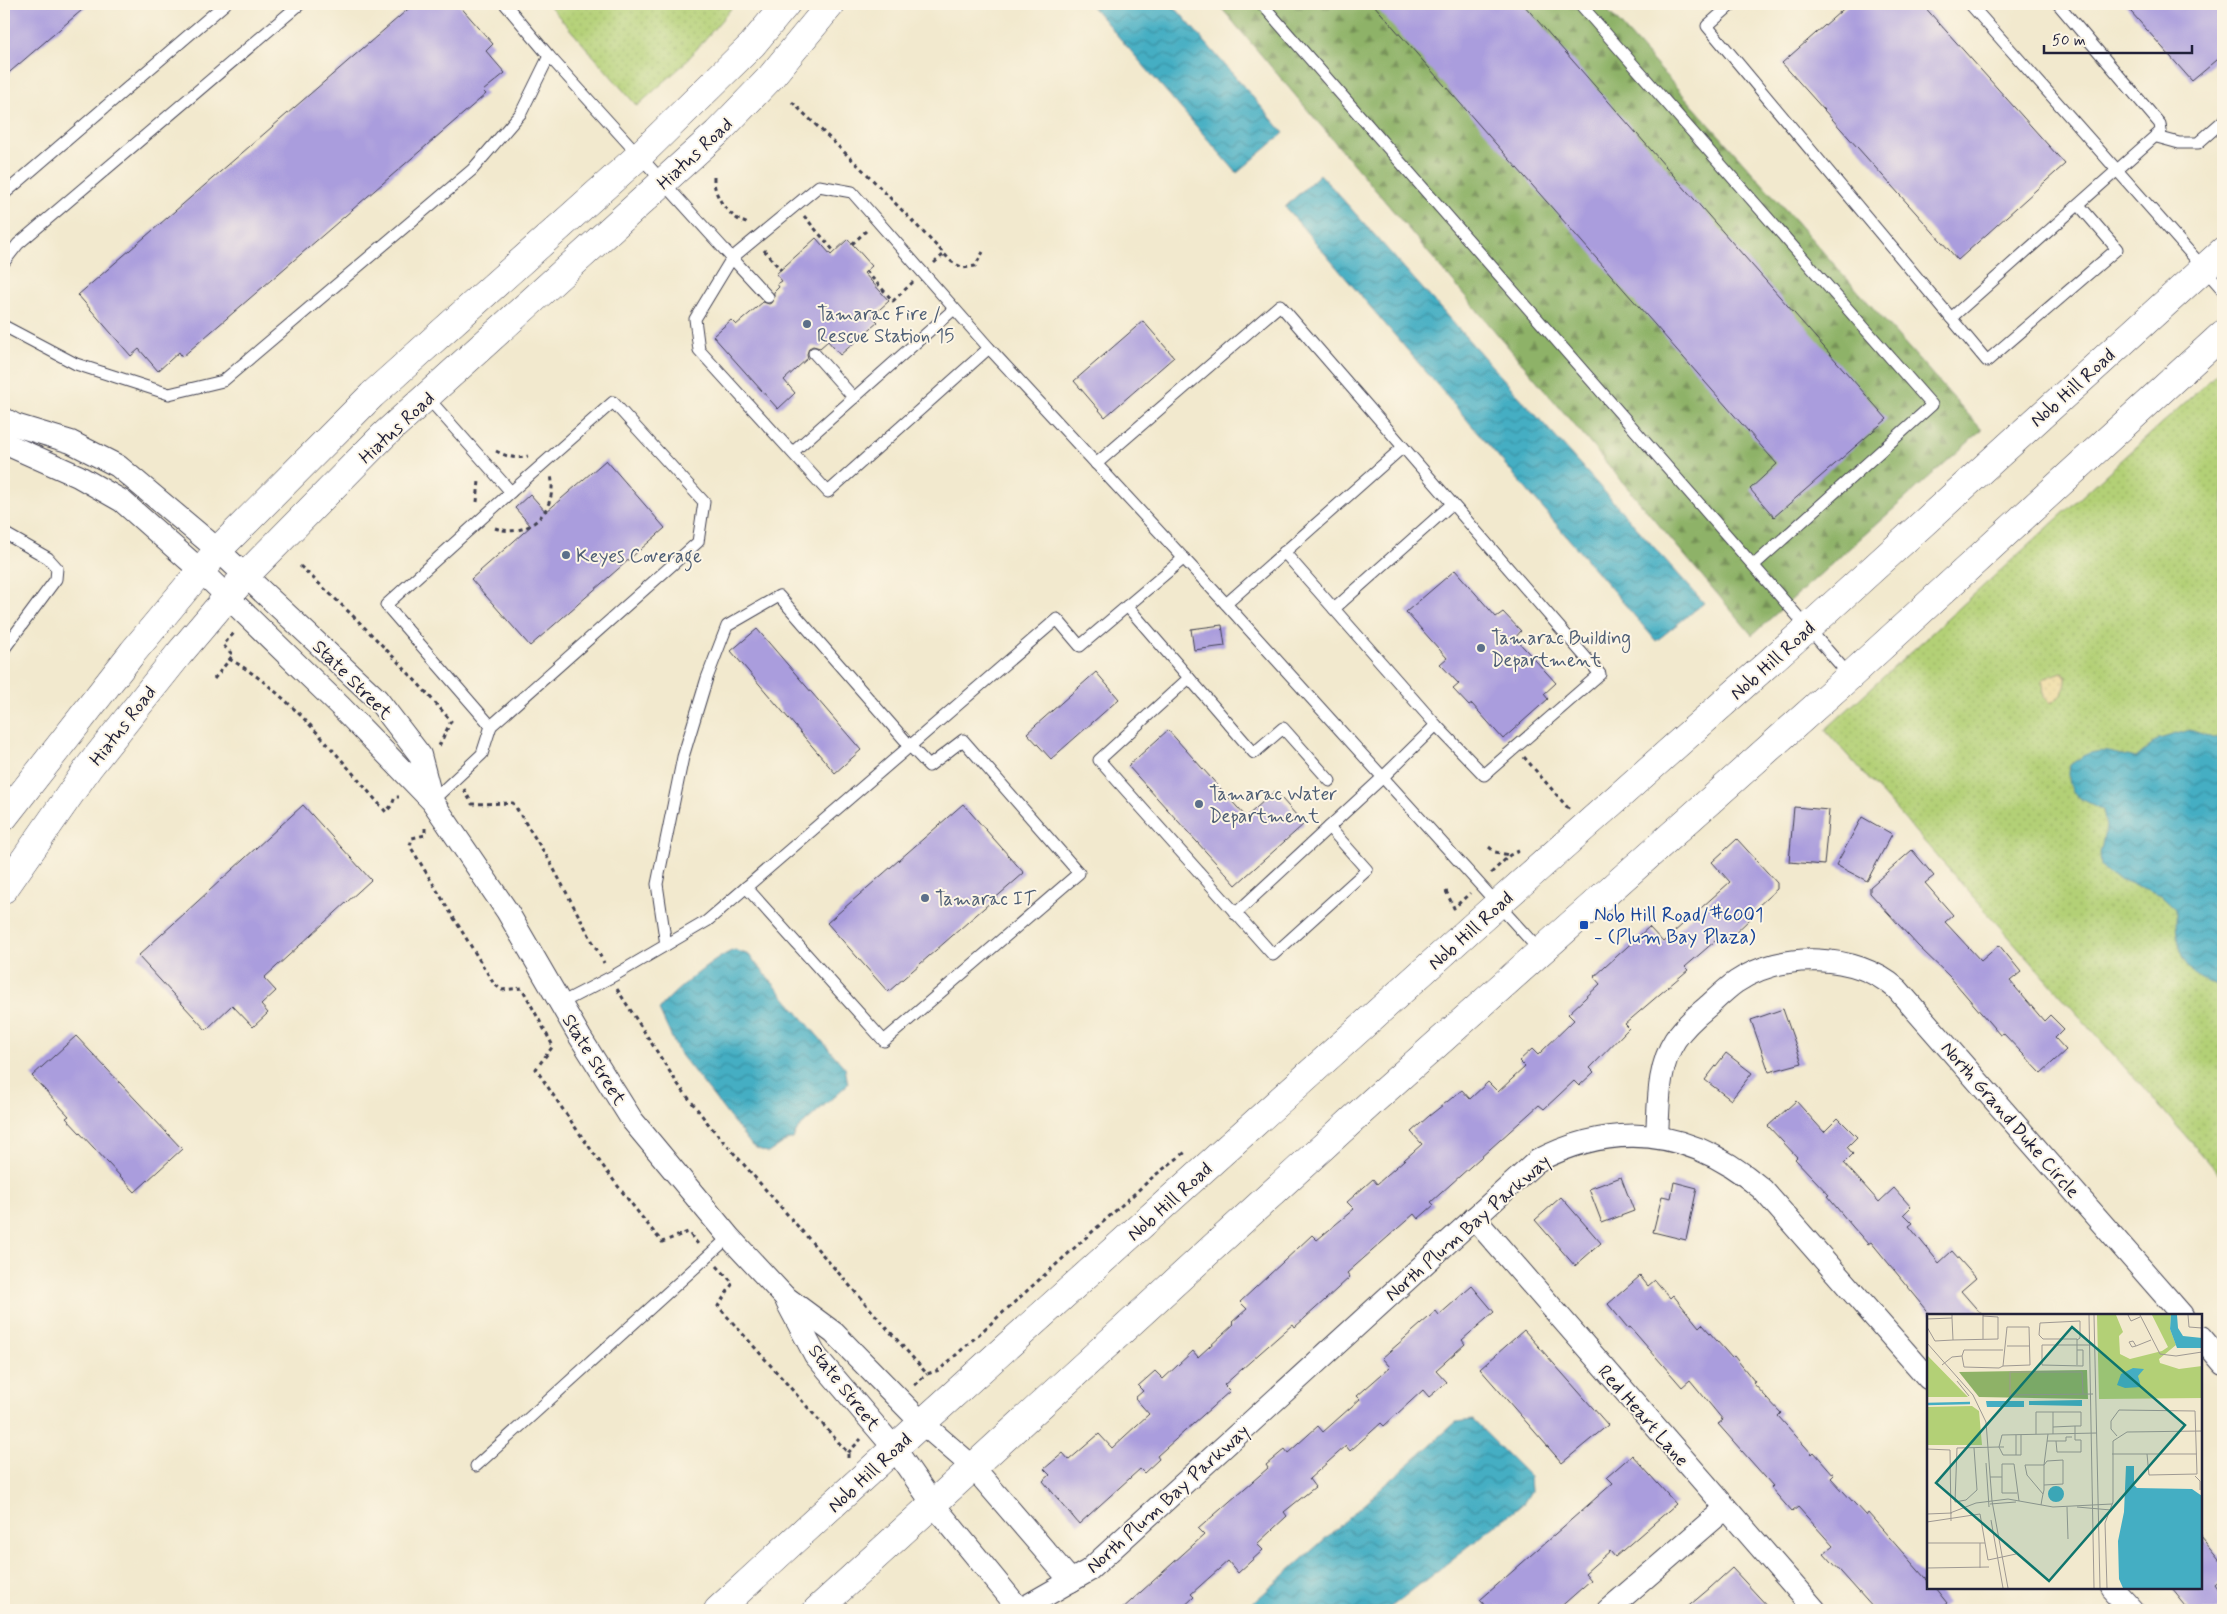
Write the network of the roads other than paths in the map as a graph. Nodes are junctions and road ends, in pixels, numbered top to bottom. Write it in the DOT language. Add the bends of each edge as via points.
graph roads {
  1 [pos="225,4"];
  2 [pos="300,4"];
  3 [pos="505,4"];
  4 [pos="786,4"];
  5 [pos="831,4"];
  6 [pos="1262,4"];
  7 [pos="1580,4"];
  8 [pos="1732,4"];
  9 [pos="1970,4"];
  10 [pos="2058,4"];
  11 [pos="549,56"];
  12 [pos="2223,121"];
  13 [pos="2157,138"];
  14 [pos="640,156"];
  15 [pos="2118,169"];
  16 [pos="664,182"];
  17 [pos="4,194"];
  18 [pos="2079,205"];
  19 [pos="732,258"];
  20 [pos="2214,259"];
  21 [pos="4,262"];
  22 [pos="2223,290"];
  23 [pos="768,297"];
  24 [pos="954,309"];
  25 [pos="1951,318"];
  26 [pos="4,326"];
  27 [pos="2223,334"];
  28 [pos="989,348"];
  29 [pos="814,353"];
  30 [pos="427,397"];
  31 [pos="854,398"];
  32 [pos="4,419"];
  33 [pos="4,443"];
  34 [pos="1403,447"];
  35 [pos="793,452"];
  36 [pos="1096,464"];
  37 [pos="511,492"];
  38 [pos="1452,504"];
  39 [pos="4,532"];
  40 [pos="218,550"];
  41 [pos="1284,552"];
  42 [pos="1184,558"];
  43 [pos="1754,565"];
  44 [pos="201,571"];
  45 [pos="246,575"];
  46 [pos="228,598"];
  47 [pos="1226,604"];
  48 [pos="1127,606"];
  49 [pos="1334,609"];
  50 [pos="1809,627"];
  51 [pos="4,649"];
  52 [pos="1850,676"];
  53 [pos="1189,678"];
  54 [pos="1436,725"];
  55 [pos="491,726"];
  56 [pos="910,746"];
  57 [pos="1382,778"];
  58 [pos="1330,781"];
  59 [pos="432,801"];
  60 [pos="4,817"];
  61 [pos="1329,827"];
  62 [pos="746,887"];
  63 [pos="4,889"];
  64 [pos="1498,904"];
  65 [pos="1235,914"];
  66 [pos="666,945"];
  67 [pos="1540,951"];
  68 [pos="560,1003"];
  69 [pos="1658,1136"];
  70 [pos="1474,1218"];
  71 [pos="729,1237"];
  72 [pos="784,1296"];
  73 [pos="2181,1314"];
  74 [pos="2202,1338"];
  75 [pos="2223,1363"];
  76 [pos="1927,1377"];
  77 [pos="922,1423"];
  78 [pos="895,1449"];
  79 [pos="476,1466"];
  80 [pos="973,1467"];
  81 [pos="932,1504"];
  82 [pos="1726,1508"];
  83 [pos="1071,1581"];
  84 [pos="2113,1589"];
  85 [pos="718,1610"];
  86 [pos="817,1610"];
  87 [pos="1020,1610"];
  88 [pos="1608,1610"];
  89 [pos="1816,1610"];
  90 [pos="2132,1610"];
  1 -- 17 [label="lane"];
  2 -- 21 [label="lane" via="18,244"];
  3 -- 11 [label="lane"];
  4 -- 14 [label="main road, Hiatus Road" via="752,45"];
  5 -- 16 [label="main road, Hiatus Road" via="770,78"];
  6 -- 43 [label="lane"];
  7 -- 43 [label="lane" via="1932,404"];
  8 -- 25 [label="lane" via="1707,26"];
  9 -- 15 [label="lane"];
  10 -- 13 [label="lane" via="2160,124"];
  11 -- 14 [label="lane"];
  11 -- 26 [label="lane" via="521,113 472,170 223,380 169,394 76,364"];
  12 -- 13 [label="lane" via="2198,143"];
  13 -- 15 [label="lane"];
  14 -- 16 [label="lane"];
  14 -- 40 [label="main road, Hiatus Road" via="372,395"];
  15 -- 18 [label="lane"];
  15 -- 20 [label="lane"];
  16 -- 19 [label="lane"];
  16 -- 30 [label="main road, Hiatus Road"];
  18 -- 25 [label="lane"];
  18 -- 25 [label="lane" via="2117,249 1987,361"];
  19 -- 23 [label="lane"];
  19 -- 24 [label="lane" via="818,186 852,192"];
  19 -- 35 [label="lane" via="695,318 699,350"];
  20 -- 22 [label="lane"];
  20 -- 50 [label="main road, Nob Hill Road"];
  24 -- 28 [label="lane"];
  24 -- 31 [label="lane"];
  27 -- 52 [label="main road"];
  28 -- 35 [label="lane" via="828,492"];
  28 -- 36 [label="lane"];
  29 -- 31 [label="lane"];
  30 -- 37 [label="lane"];
  30 -- 45 [label="main road, Hiatus Road" via="383,436"];
  31 -- 35 [label="lane"];
  32 -- 40 [label="street" via="71,442 118,466"];
  33 -- 44 [label="street, State Street" via="78,476 122,501"];
  34 -- 36 [label="lane" via="1280,305"];
  34 -- 38 [label="lane"];
  34 -- 41 [label="lane"];
  36 -- 42 [label="lane"];
  37 -- 55 [label="lane" via="386,605"];
  37 -- 55 [label="lane" via="613,402 704,502 698,542"];
  38 -- 49 [label="lane"];
  38 -- 54 [label="lane" via="1600,674 1484,775"];
  39 -- 51 [label="lane" via="48,558 57,568 56,579"];
  40 -- 44 [label="main road, Hiatus Road"];
  40 -- 45 [label="street, State Street"];
  41 -- 47 [label="lane"];
  41 -- 49 [label="lane"];
  42 -- 47 [label="lane"];
  42 -- 48 [label="lane"];
  43 -- 50 [label="lane"];
  44 -- 46 [label="street, State Street"];
  44 -- 60 [label="main road, Hiatus Road"];
  45 -- 46 [label="main road, Hiatus Road"];
  45 -- 59 [label="street, State Street" via="377,699 420,755"];
  46 -- 59 [label="street, State Street"];
  46 -- 63 [label="main road, Hiatus Road" via="89,766"];
  47 -- 57 [label="lane"];
  48 -- 53 [label="lane"];
  48 -- 56 [label="lane" via="1080,646 1057,620"];
  49 -- 54 [label="lane"];
  50 -- 52 [label="lane"];
  50 -- 64 [label="main road, Nob Hill Road"];
  52 -- 67 [label="main road"];
  53 -- 58 [label="lane" via="1254,753 1283,728"];
  53 -- 65 [label="lane" via="1099,760"];
  54 -- 57 [label="lane"];
  55 -- 59 [label="lane" via="482,754"];
  56 -- 62 [label="lane"];
  56 -- 62 [label="lane" via="929,766 963,740 1079,873 884,1041"];
  56 -- 66 [label="lane" via="779,596 727,626 683,757 656,884"];
  57 -- 61 [label="lane"];
  57 -- 64 [label="lane"];
  59 -- 68 [label="street, State Street" via="507,912"];
  61 -- 65 [label="lane"];
  61 -- 65 [label="lane" via="1367,870 1273,955"];
  62 -- 66 [label="lane" via="707,921"];
  64 -- 67 [label="lane"];
  64 -- 77 [label="main road, Nob Hill Road"];
  66 -- 68 [label="lane" via="611,978"];
  67 -- 80 [label="main road"];
  68 -- 71 [label="street, State Street" via="632,1120"];
  69 -- 70 [label="street, North Plum Bay Parkway" via="1624,1136 1562,1148 1537,1161"];
  69 -- 73 [label="street, North Grand Duke Circle" via="1660,1086 1666,1058 1675,1039 1736,982 1787,963 1817,960 1862,967 1882,976 1897,989"];
  69 -- 76 [label="street, North Plum Bay Parkway" via="1723,1159 1762,1189"];
  70 -- 82 [label="street, Red Heart Lane"];
  70 -- 83 [label="street, North Plum Bay Parkway" via="1088,1571"];
  71 -- 72 [label="street, State Street"];
  71 -- 79 [label="lane"];
  72 -- 77 [label="street, State Street" via="834,1333"];
  72 -- 78 [label="street, State Street" via="815,1355"];
  74 -- 75 [label="street"];
  77 -- 78 [label="main road, Nob Hill Road"];
  77 -- 80 [label="street, State Street"];
  78 -- 81 [label="street, State Street"];
  78 -- 85 [label="main road, Nob Hill Road"];
  80 -- 81 [label="main road"];
  80 -- 83 [label="street, State Street"];
  81 -- 86 [label="main road"];
  81 -- 87 [label="street, State Street"];
  82 -- 88 [label="street"];
  82 -- 89 [label="street, Red Heart Lane"];
  83 -- 87 [label="street, North Plum Bay Parkway"];
  84 -- 90 [label="street"];
}
